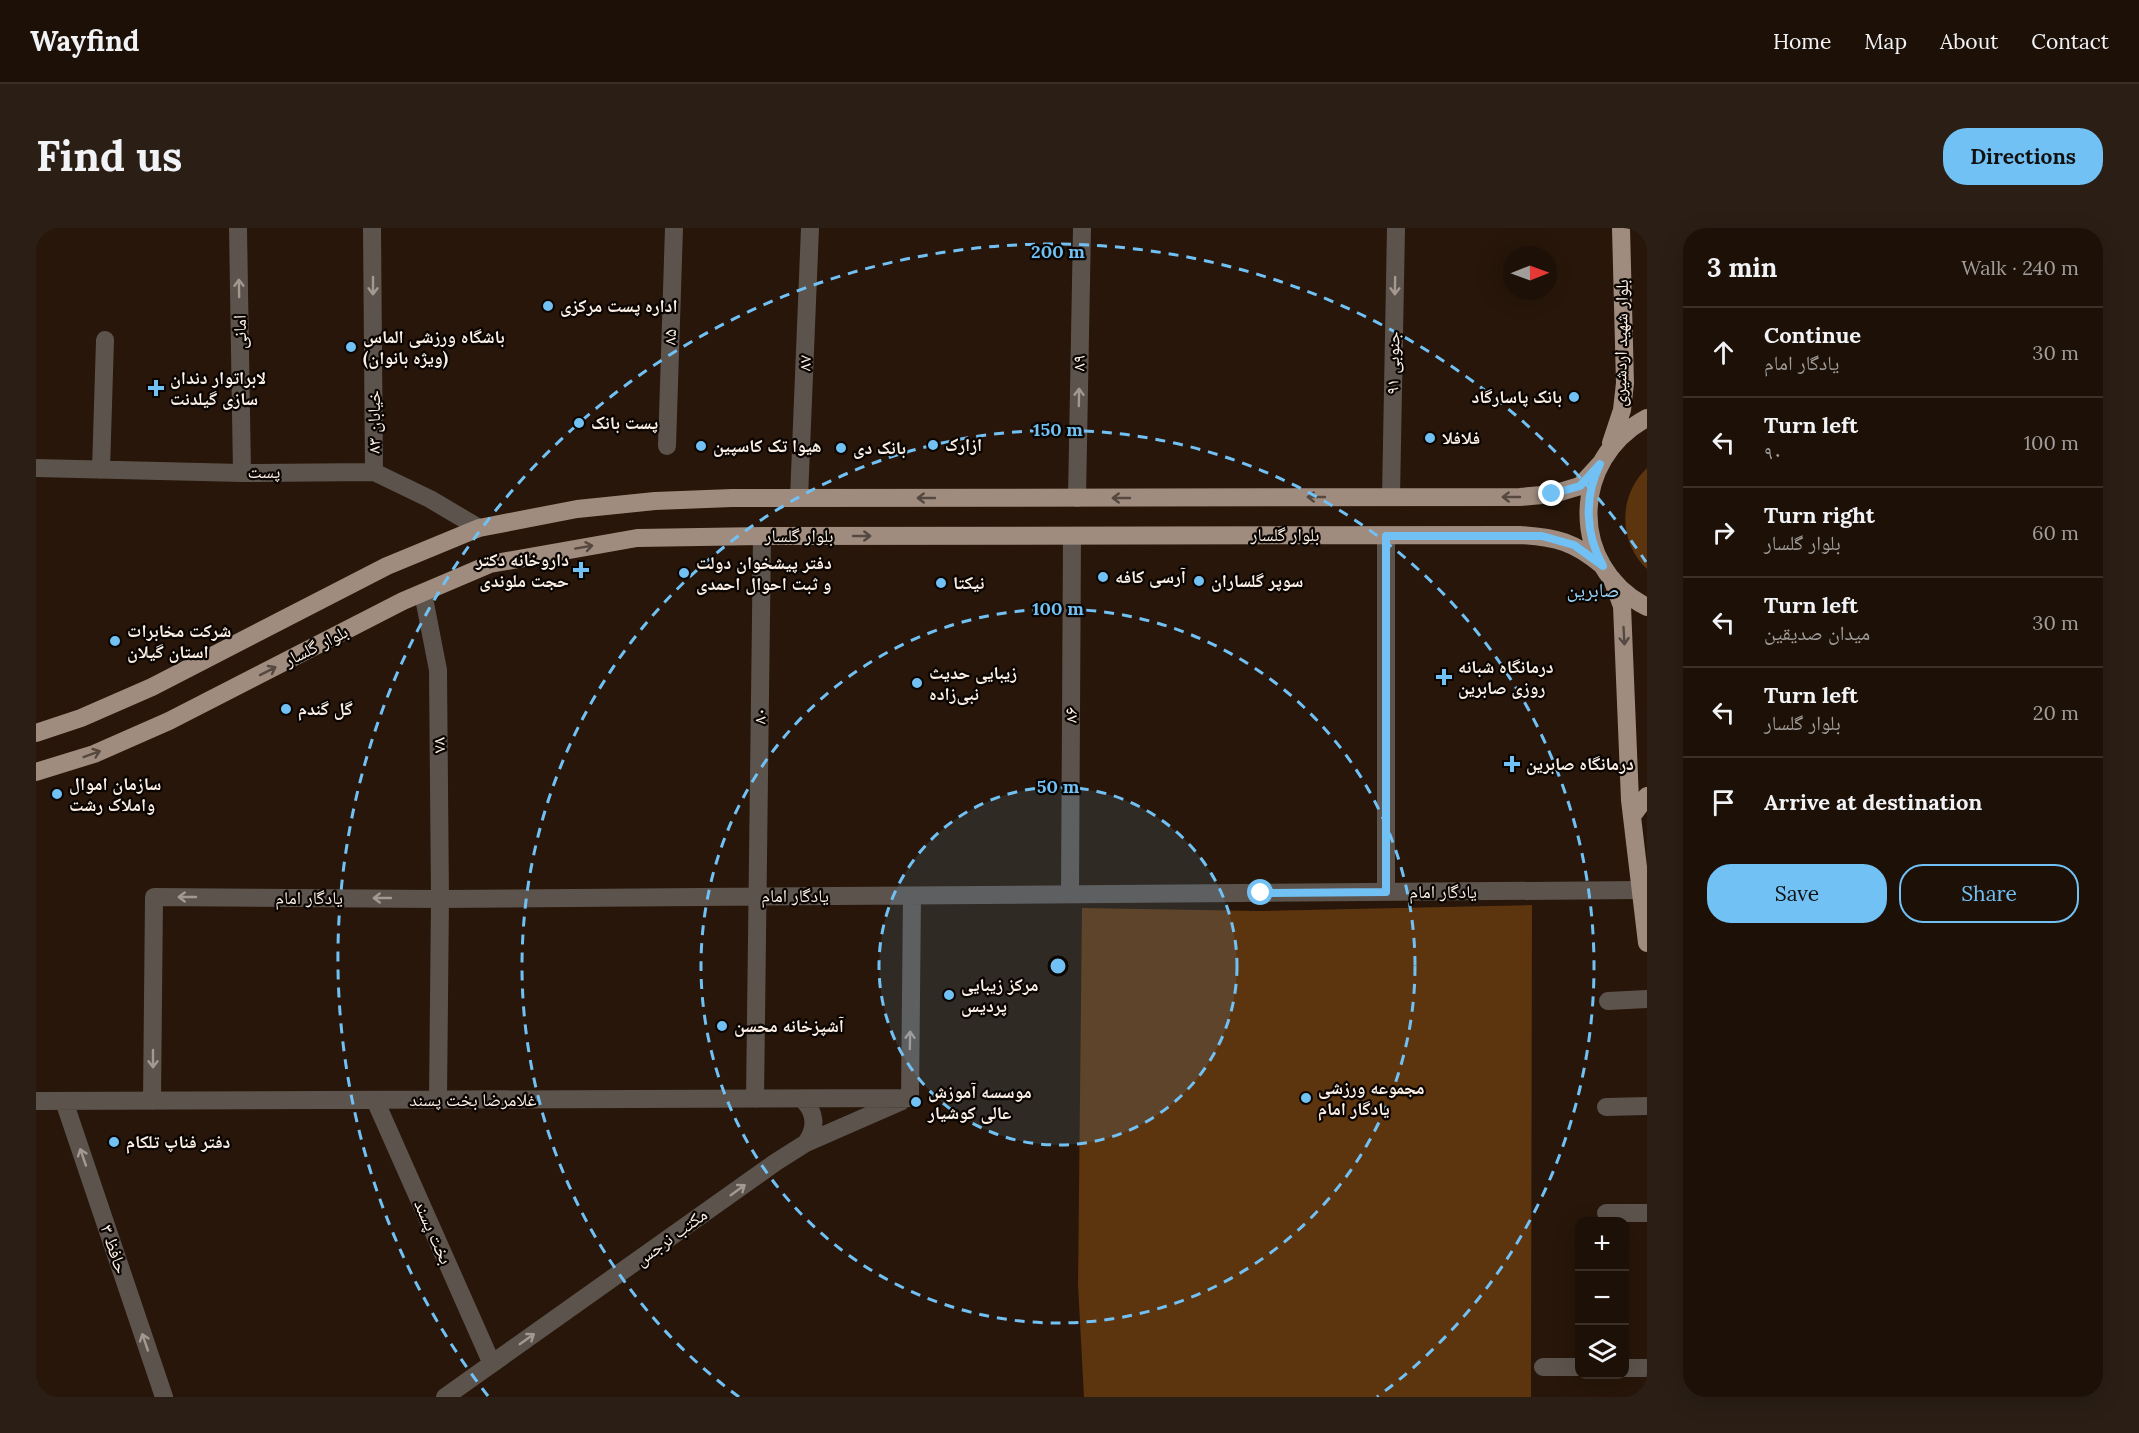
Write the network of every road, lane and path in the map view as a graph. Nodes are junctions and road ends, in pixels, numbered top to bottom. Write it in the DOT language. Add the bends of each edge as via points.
graph roads {
  1 [pos="238,228"];
  2 [pos="372,228"];
  3 [pos="674,228"];
  4 [pos="810,228"];
  5 [pos="1082,228"];
  6 [pos="1396,228"];
  7 [pos="1621,228"];
  8 [pos="105,340"];
  9 [pos="1647,418"];
  10 [pos="667,446"];
  11 [pos="1603,460"];
  12 [pos="36,468"];
  13 [pos="101,470"];
  14 [pos="242,472"];
  15 [pos="374,472"];
  16 [pos="1391,497"];
  17 [pos="799,498"];
  18 [pos="1077,498"];
  19 [pos="479,528"];
  20 [pos="762,536"];
  21 [pos="1072,536"];
  22 [pos="1386,536"];
  23 [pos="1607,573"];
  24 [pos="423,592"];
  25 [pos="1647,608"];
  26 [pos="36,733"];
  27 [pos="36,772"];
  28 [pos="1647,795"];
  29 [pos="1632,816"];
  30 [pos="1641,891"];
  31 [pos="1386,892"];
  32 [pos="1070,894"];
  33 [pos="912,896"];
  34 [pos="757,897"];
  35 [pos="440,899"];
  36 [pos="1647,943"];
  37 [pos="1647,999"];
  38 [pos="1608,1001"];
  39 [pos="910,1098"];
  40 [pos="755,1099"];
  41 [pos="802,1099"];
  42 [pos="375,1100"];
  43 [pos="438,1100"];
  44 [pos="36,1101"];
  45 [pos="64,1101"];
  46 [pos="152,1101"];
  47 [pos="1647,1106"];
  48 [pos="1606,1107"];
  49 [pos="806,1143"];
  50 [pos="1606,1213"];
  51 [pos="1647,1213"];
  52 [pos="492,1364"];
  53 [pos="1543,1367"];
  54 [pos="1575,1367"];
  55 [pos="1629,1368"];
  56 [pos="1647,1368"];
  57 [pos="164,1397"];
  58 [pos="445,1397"];
  14 -- 1 [label="street, امانی, one-way"];
  2 -- 15 [label="street, خیابان ۸۳, one-way"];
  3 -- 10 [label="street, ۸۵"];
  4 -- 17 [label="street, ۸۷"];
  18 -- 5 [label="street, ۸۹, one-way"];
  6 -- 16 [label="street, ۹۱ جنوبی, one-way"];
  7 -- 11 [label="main road, بلوار شهید اردشیری" via="1625,382 1618,424"];
  8 -- 13 [label="street"];
  9 -- 11 [label="main road, بلوار گلسار" via="1624,433"];
  11 -- 16 [label="main road, بلوار گلسار, one-way" via="1580,486 1552,494"];
  11 -- 23 [label="main road, بلوار شهید اردشیری" via="1591,488 1589,520 1593,544"];
  12 -- 13 [label="street, پست"];
  13 -- 14 [label="street, پست"];
  14 -- 15 [label="street, پست"];
  15 -- 19 [label="street, پست"];
  16 -- 18 [label="main road, بلوار گلسار, one-way"];
  18 -- 17 [label="main road, بلوار گلسار, one-way"];
  17 -- 19 [label="main road, بلوار گلسار" via="655,501 578,509"];
  19 -- 26 [label="main road, بلوار گلسار" via="387,566 153,687"];
  20 -- 21 [label="main road, بلوار گلسار, one-way"];
  24 -- 20 [label="main road, بلوار گلسار, one-way" via="490,564 605,543 637,538"];
  20 -- 34 [label="street, ۸۰"];
  21 -- 22 [label="main road, بلوار گلسار"];
  21 -- 32 [label="street, ۸۶"];
  22 -- 23 [label="main road, بلوار گلسار" via="1542,536 1574,545"];
  22 -- 31 [label="street"];
  23 -- 25 [label="main road, بلوار گلسار"];
  23 -- 29 [label="main road, بلوار شهید اردشیری, one-way" via="1622,606"];
  27 -- 24 [label="main road, بلوار گلسار, one-way" via="94,754 169,722"];
  24 -- 35 [label="street, ۷۸" via="438,670"];
  28 -- 29 [label="main road"];
  29 -- 30 [label="main road, بلوار شهید اردشیری"];
  30 -- 31 [label="street, یادگار امام"];
  30 -- 36 [label="main road, بلوار شهید اردشیری"];
  31 -- 32 [label="street, یادگار امام"];
  32 -- 33 [label="street, یادگار امام"];
  33 -- 34 [label="street, یادگار امام"];
  39 -- 33 [label="street, one-way"];
  34 -- 35 [label="street, یادگار امام"];
  34 -- 40 [label="street, ۸۰"];
  35 -- 43 [label="street, ۷۸"];
  35 -- 46 [label="street, یادگار امام, one-way" via="154,897"];
  37 -- 38 [label="street"];
  39 -- 41 [label="street, غلامرضا بخت پسند"];
  39 -- 49 [label="street, مکتب نرجس"];
  40 -- 41 [label="street, غلامرضا بخت پسند"];
  40 -- 43 [label="street, غلامرضا بخت پسند"];
  41 -- 49 [label="street" via="814,1120"];
  42 -- 43 [label="street, غلامرضا بخت پسند"];
  42 -- 46 [label="street, غلامرضا بخت پسند"];
  42 -- 52 [label="street, بخت پسند"];
  44 -- 45 [label="street, غلامرضا بخت پسند"];
  45 -- 46 [label="street, غلامرضا بخت پسند"];
  57 -- 45 [label="street, حافظ ۳, one-way"];
  47 -- 48 [label="street"];
  52 -- 49 [label="street, مکتب نرجس, one-way"];
  50 -- 51 [label="street"];
  52 -- 58 [label="street, مکتب نرجس"];
  53 -- 54 [label="street"];
  55 -- 56 [label="street"];
}
